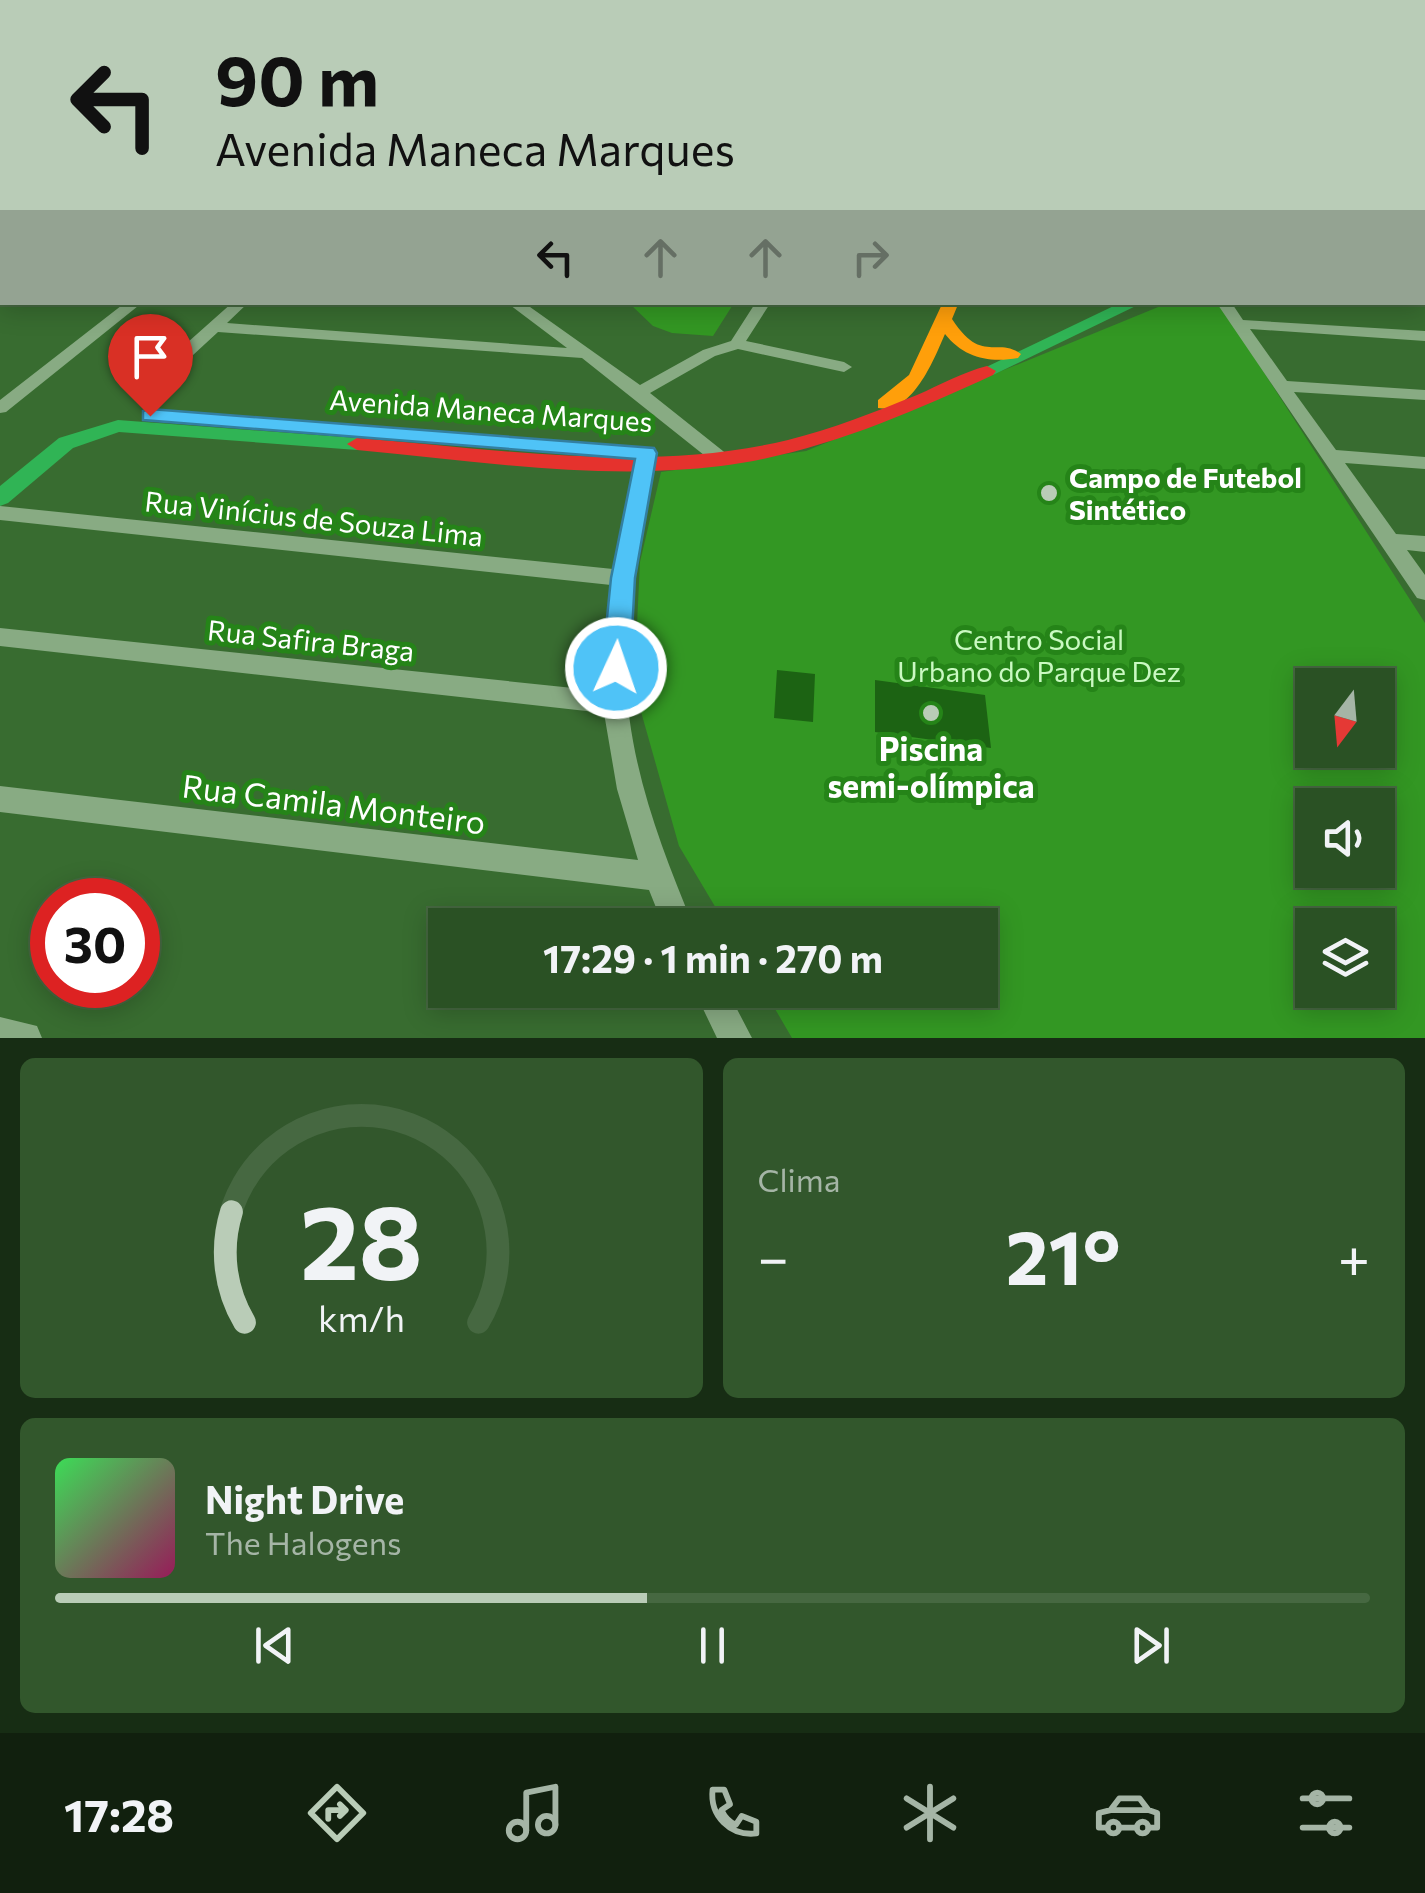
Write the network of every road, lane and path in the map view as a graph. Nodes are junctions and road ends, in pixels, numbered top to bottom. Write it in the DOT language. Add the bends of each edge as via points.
graph roads {
  1 [pos="132,305"];
  2 [pos="239,305"];
  3 [pos="516,305"];
  4 [pos="762,305"];
  5 [pos="1130,305"];
  6 [pos="1225,305"];
  7 [pos="948,312"];
  8 [pos="1240,324"];
  9 [pos="215,328"];
  10 [pos="1425,336"];
  11 [pos="736,344"];
  12 [pos="1030,353"];
  13 [pos="588,354"];
  14 [pos="844,367"];
  15 [pos="1285,386"];
  16 [pos="148,387"];
  17 [pos="639,392"];
  18 [pos="1425,395"];
  19 [pos="0,408"];
  20 [pos="716,454"];
  21 [pos="1332,456"];
  22 [pos="646,459"];
  23 [pos="1425,462"];
  24 [pos="0,482"];
  25 [pos="0,498"];
  26 [pos="0,512"];
  27 [pos="1391,541"];
  28 [pos="1425,544"];
  29 [pos="623,578"];
  30 [pos="1425,592"];
  31 [pos="0,637"];
  32 [pos="615,702"];
  33 [pos="0,798"];
  34 [pos="659,877"];
  35 [pos="671,908"];
  36 [pos="719,1008"];
  37 [pos="0,1034"];
  38 [pos="26,1038"];
  39 [pos="735,1038"];
  1 -- 19 [label="street"];
  2 -- 9 [label="street"];
  3 -- 13 [label="street"];
  4 -- 11 [label="street"];
  5 -- 12 [label="main road, Avenida Maneca Marques"];
  6 -- 8 [label="street"];
  7 -- 12 [label="main road" via="958,344 974,355"];
  7 -- 20 [label="main road, Avenida Maneca Marques" via="917,378 894,399 816,431"];
  8 -- 10 [label="street"];
  8 -- 15 [label="street"];
  9 -- 13 [label="street"];
  9 -- 16 [label="street"];
  11 -- 14 [label="street"];
  11 -- 17 [label="street"];
  12 -- 20 [label="main road, Avenida Maneca Marques" via="820,439"];
  13 -- 17 [label="street"];
  15 -- 18 [label="street"];
  15 -- 21 [label="street"];
  17 -- 20 [label="street"];
  20 -- 22 [label="main road, Avenida Maneca Marques"];
  21 -- 23 [label="street"];
  21 -- 27 [label="street"];
  22 -- 24 [label="main road, Avenida Maneca Marques" via="134,415 77,428"];
  22 -- 25 [label="main road, Avenida Maneca Marques" via="118,426 66,443"];
  22 -- 29 [label="street"];
  26 -- 29 [label="street, Rua Vinícius de Souza Lima"];
  27 -- 28 [label="street"];
  27 -- 30 [label="street"];
  29 -- 32 [label="street"];
  31 -- 32 [label="street, Rua Safira Braga"];
  32 -- 34 [label="street" via="630,792"];
  33 -- 34 [label="street, Rua Camila Monteiro"];
  34 -- 35 [label="street"];
  36 -- 39 [label="street"];
  37 -- 38 [label="street"];
}
